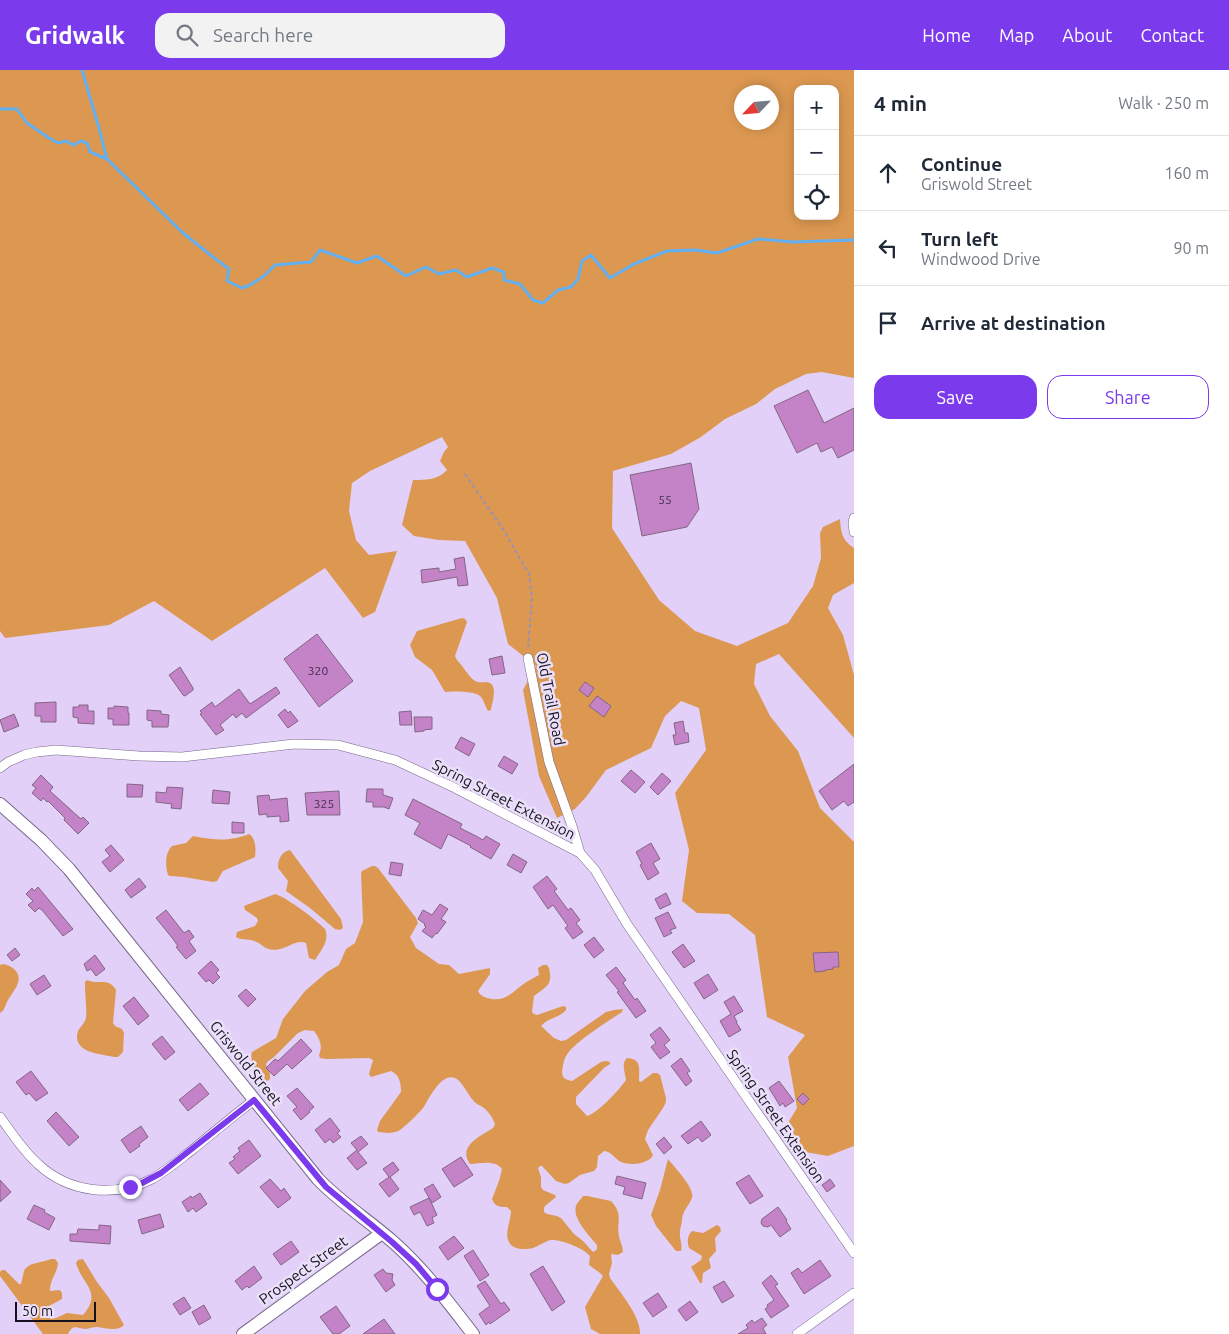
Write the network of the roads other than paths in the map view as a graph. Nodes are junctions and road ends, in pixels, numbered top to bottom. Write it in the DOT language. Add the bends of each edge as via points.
graph roads {
  1 [pos="854,518"];
  2 [pos="854,532"];
  3 [pos="528,658"];
  4 [pos="0,768"];
  5 [pos="0,804"];
  6 [pos="580,853"];
  7 [pos="254,1100"];
  8 [pos="0,1117"];
  9 [pos="382,1233"];
  10 [pos="854,1253"];
  11 [pos="854,1293"];
  12 [pos="243,1334"];
  13 [pos="474,1334"];
  14 [pos="797,1334"];
  1 -- 2 [label="street"];
  3 -- 6 [label="street, Old Trail Road" via="549,762"];
  4 -- 6 [label="street, Spring Street Extension" via="24,755 56,750 182,757 294,744 338,746 395,760"];
  5 -- 7 [label="main road, Griswold Street" via="42,840 69,869"];
  6 -- 10 [label="street, Spring Street Extension" via="595,870 627,924"];
  7 -- 8 [label="street" via="161,1173 130,1187 106,1191 81,1188 48,1173"];
  7 -- 9 [label="main road, Griswold Street" via="326,1187"];
  9 -- 12 [label="main road, Prospect Street"];
  9 -- 13 [label="main road, Griswold Street" via="426,1276"];
  11 -- 14 [label="street"];
}
